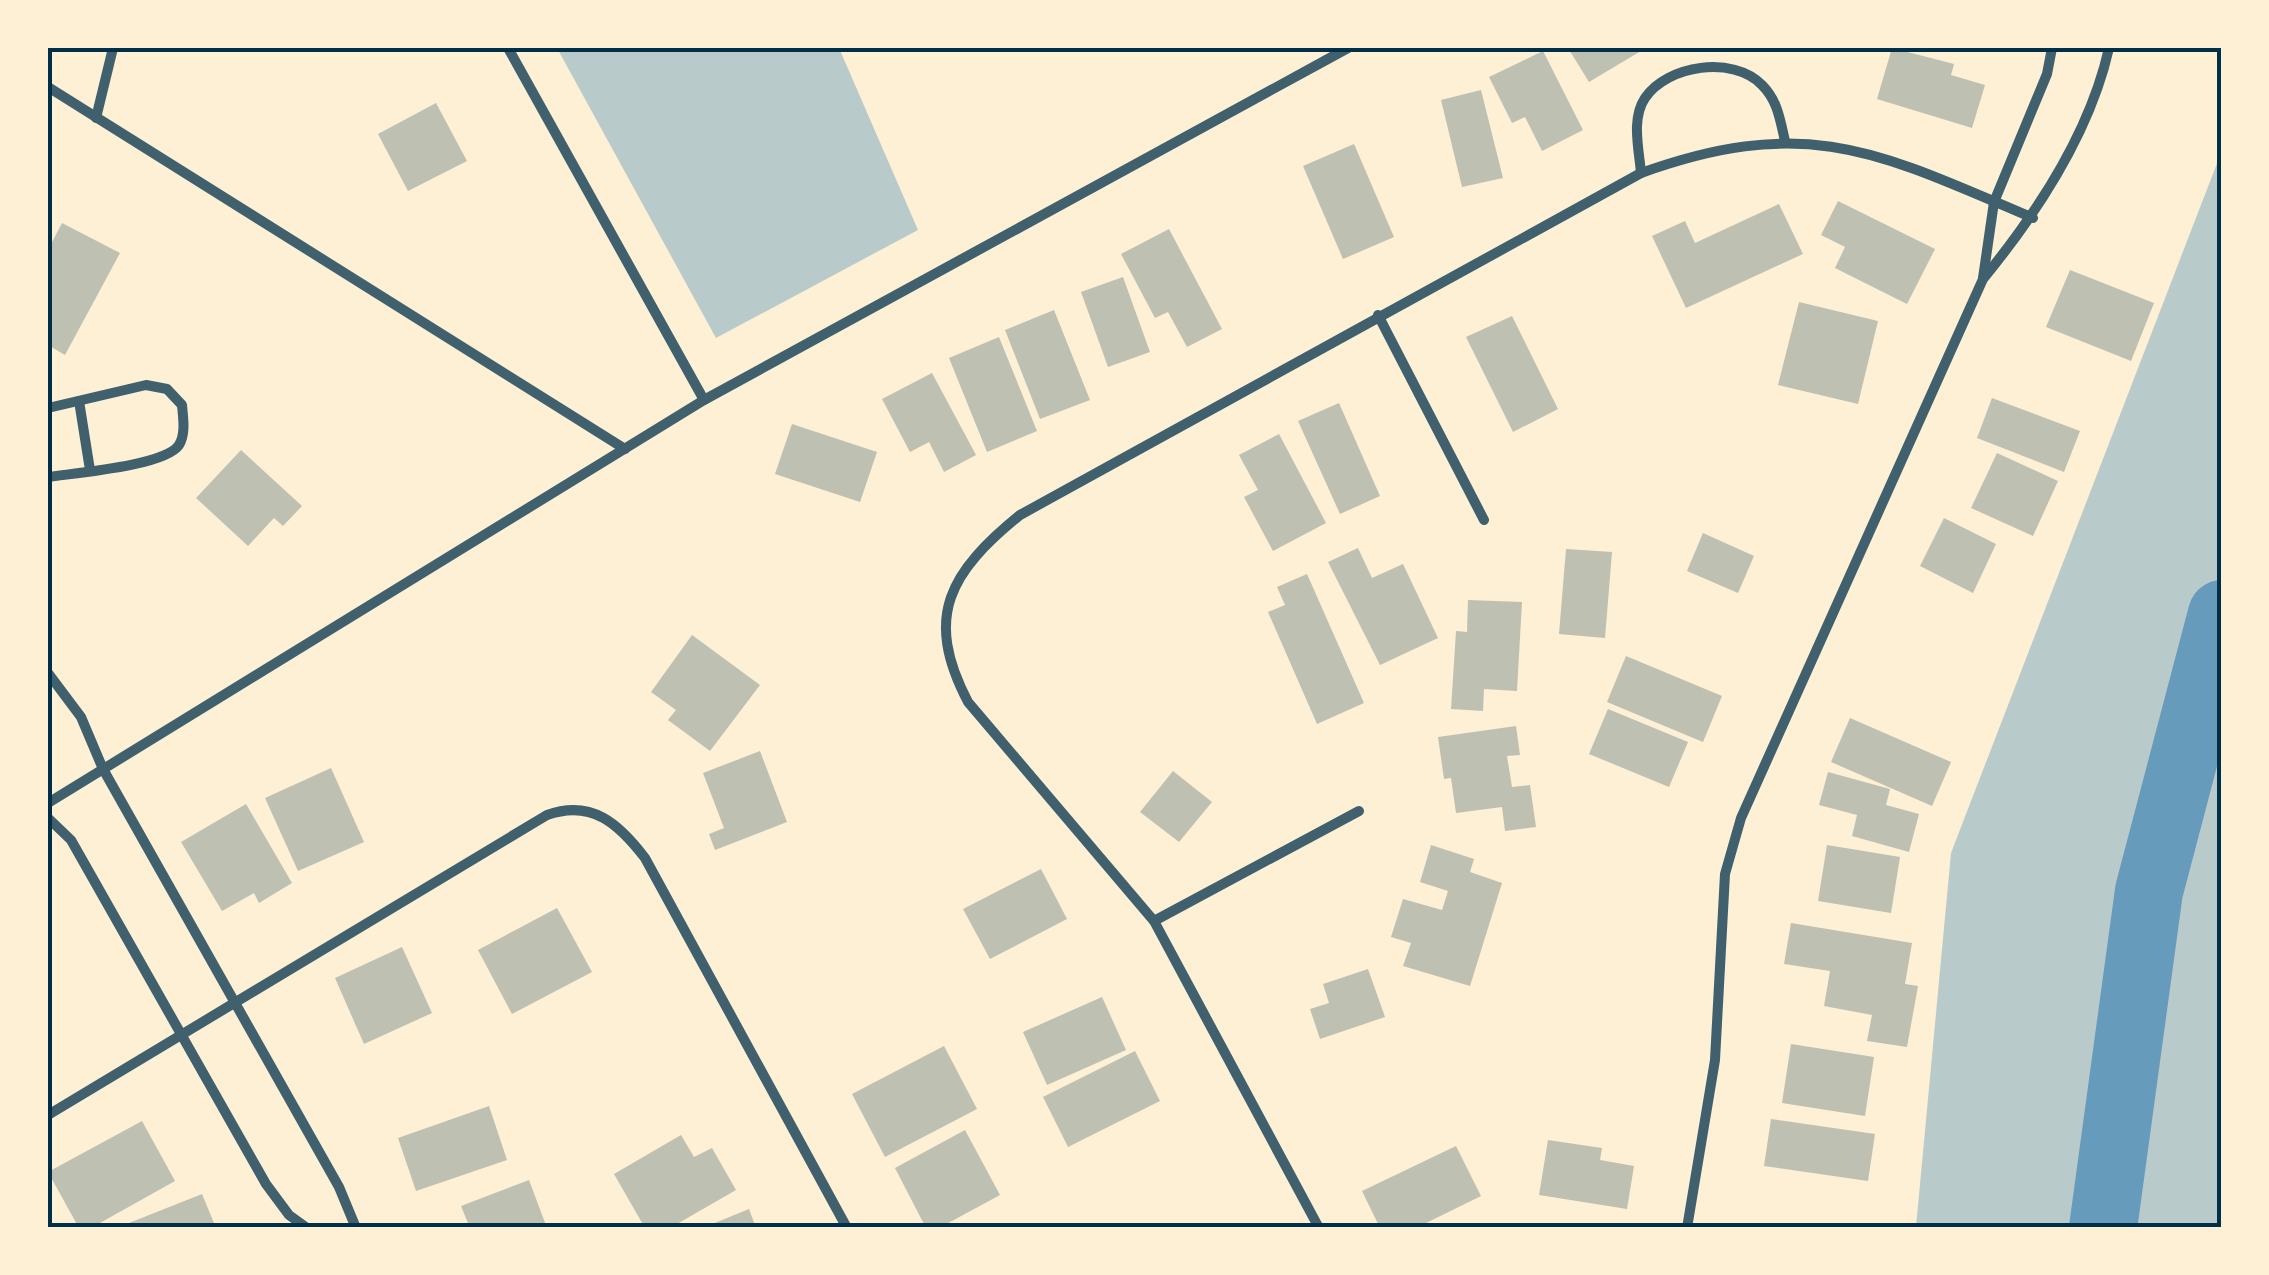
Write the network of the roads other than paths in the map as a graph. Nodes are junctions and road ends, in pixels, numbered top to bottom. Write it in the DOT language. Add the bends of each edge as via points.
graph roads {
  1 [pos="113,48"];
  2 [pos="508,48"];
  3 [pos="1348,48"];
  4 [pos="2052,48"];
  5 [pos="2109,48"];
  6 [pos="48,87"];
  7 [pos="96,118"];
  8 [pos="1784,141"];
  9 [pos="1641,173"];
  10 [pos="1994,202"];
  11 [pos="2034,218"];
  12 [pos="1983,279"];
  13 [pos="1378,315"];
  14 [pos="80,400"];
  15 [pos="704,400"];
  16 [pos="48,408"];
  17 [pos="625,449"];
  18 [pos="90,470"];
  19 [pos="48,477"];
  20 [pos="1484,520"];
  21 [pos="48,673"];
  22 [pos="103,769"];
  23 [pos="48,803"];
  24 [pos="1358,811"];
  25 [pos="48,818"];
  26 [pos="1154,921"];
  27 [pos="235,1004"];
  28 [pos="179,1037"];
  29 [pos="48,1115"];
  30 [pos="307,1228"];
  31 [pos="356,1228"];
  32 [pos="847,1228"];
  33 [pos="1319,1228"];
  34 [pos="1687,1228"];
  1 -- 7 [label="street"];
  2 -- 15 [label="street"];
  3 -- 15 [label="street"];
  4 -- 10 [label="street" via="2048,74"];
  5 -- 11 [label="street" via="2101,84"];
  6 -- 7 [label="street"];
  7 -- 17 [label="street"];
  8 -- 9 [label="street" via="1714,149"];
  8 -- 9 [label="street" via="1776,102 1759,81 1699,68 1668,75 1644,99 1636,124"];
  8 -- 10 [label="street" via="1855,148"];
  9 -- 13 [label="street"];
  10 -- 11 [label="street"];
  10 -- 12 [label="street"];
  11 -- 12 [label="street"];
  12 -- 34 [label="street" via="1741,818 1725,874 1715,1060"];
  13 -- 20 [label="street"];
  13 -- 26 [label="street" via="1020,515 978,549 955,584 946,623 948,664 968,702"];
  14 -- 16 [label="street"];
  14 -- 18 [label="street"];
  14 -- 18 [label="street" via="146,386 167,390 182,405 179,444 163,458"];
  15 -- 17 [label="street"];
  17 -- 22 [label="street"];
  18 -- 19 [label="street"];
  21 -- 22 [label="street" via="80,717"];
  22 -- 23 [label="street"];
  22 -- 27 [label="street"];
  24 -- 26 [label="street"];
  25 -- 28 [label="street" via="71,840"];
  26 -- 33 [label="street"];
  27 -- 28 [label="street"];
  27 -- 31 [label="street"];
  27 -- 32 [label="street" via="547,814 565,808 594,812 622,828 644,858"];
  28 -- 29 [label="street"];
  28 -- 30 [label="street" via="266,1184 288,1215"];
}
